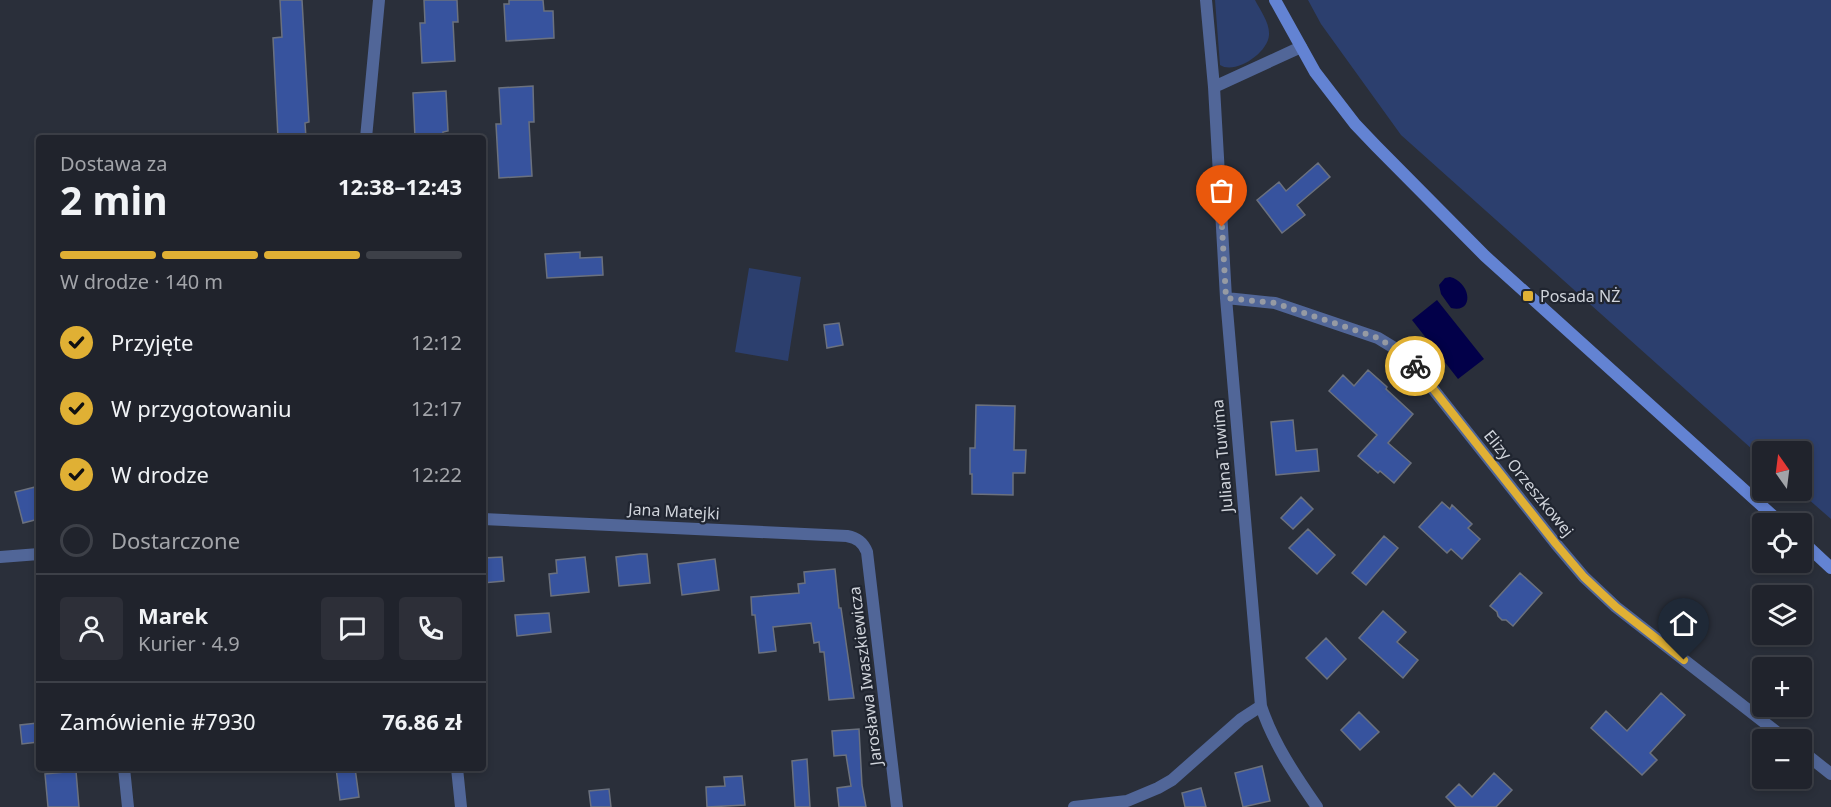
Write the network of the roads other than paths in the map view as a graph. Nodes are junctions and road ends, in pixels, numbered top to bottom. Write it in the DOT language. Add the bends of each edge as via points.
graph roads {
  1 [pos="379,0"];
  2 [pos="1206,0"];
  3 [pos="1275,0"];
  4 [pos="1301,47"];
  5 [pos="1214,87"];
  6 [pos="366,135"];
  7 [pos="1226,298"];
  8 [pos="1770,513"];
  9 [pos="486,519"];
  10 [pos="862,543"];
  11 [pos="1812,550"];
  12 [pos="36,554"];
  13 [pos="0,557"];
  14 [pos="1831,568"];
  15 [pos="1261,706"];
  16 [pos="1773,729"];
  17 [pos="1812,759"];
  18 [pos="124,771"];
  19 [pos="457,771"];
  20 [pos="1831,774"];
  21 [pos="128,807"];
  22 [pos="461,807"];
  23 [pos="897,807"];
  24 [pos="1074,807"];
  25 [pos="1317,807"];
  1 -- 6 [label="street"];
  2 -- 5 [label="street, Juliana Tuwima"];
  3 -- 4 [label="main road"];
  4 -- 5 [label="street"];
  4 -- 8 [label="main road" via="1355,124 1465,238"];
  5 -- 7 [label="street, Juliana Tuwima"];
  7 -- 15 [label="street, Juliana Tuwima"];
  7 -- 16 [label="street, Elizy Orzeszkowej" via="1283,306 1378,338 1401,352 1592,584"];
  9 -- 10 [label="street, Jana Matejki" via="847,536"];
  10 -- 23 [label="street, Jarosława Iwaszkiewicza" via="867,552"];
  11 -- 14 [label="main road"];
  12 -- 13 [label="street"];
  15 -- 24 [label="street" via="1158,788 1127,801"];
  15 -- 25 [label="street, Juliana Tuwima" via="1279,749"];
  17 -- 20 [label="street"];
  18 -- 21 [label="street"];
  19 -- 22 [label="street"];
}
